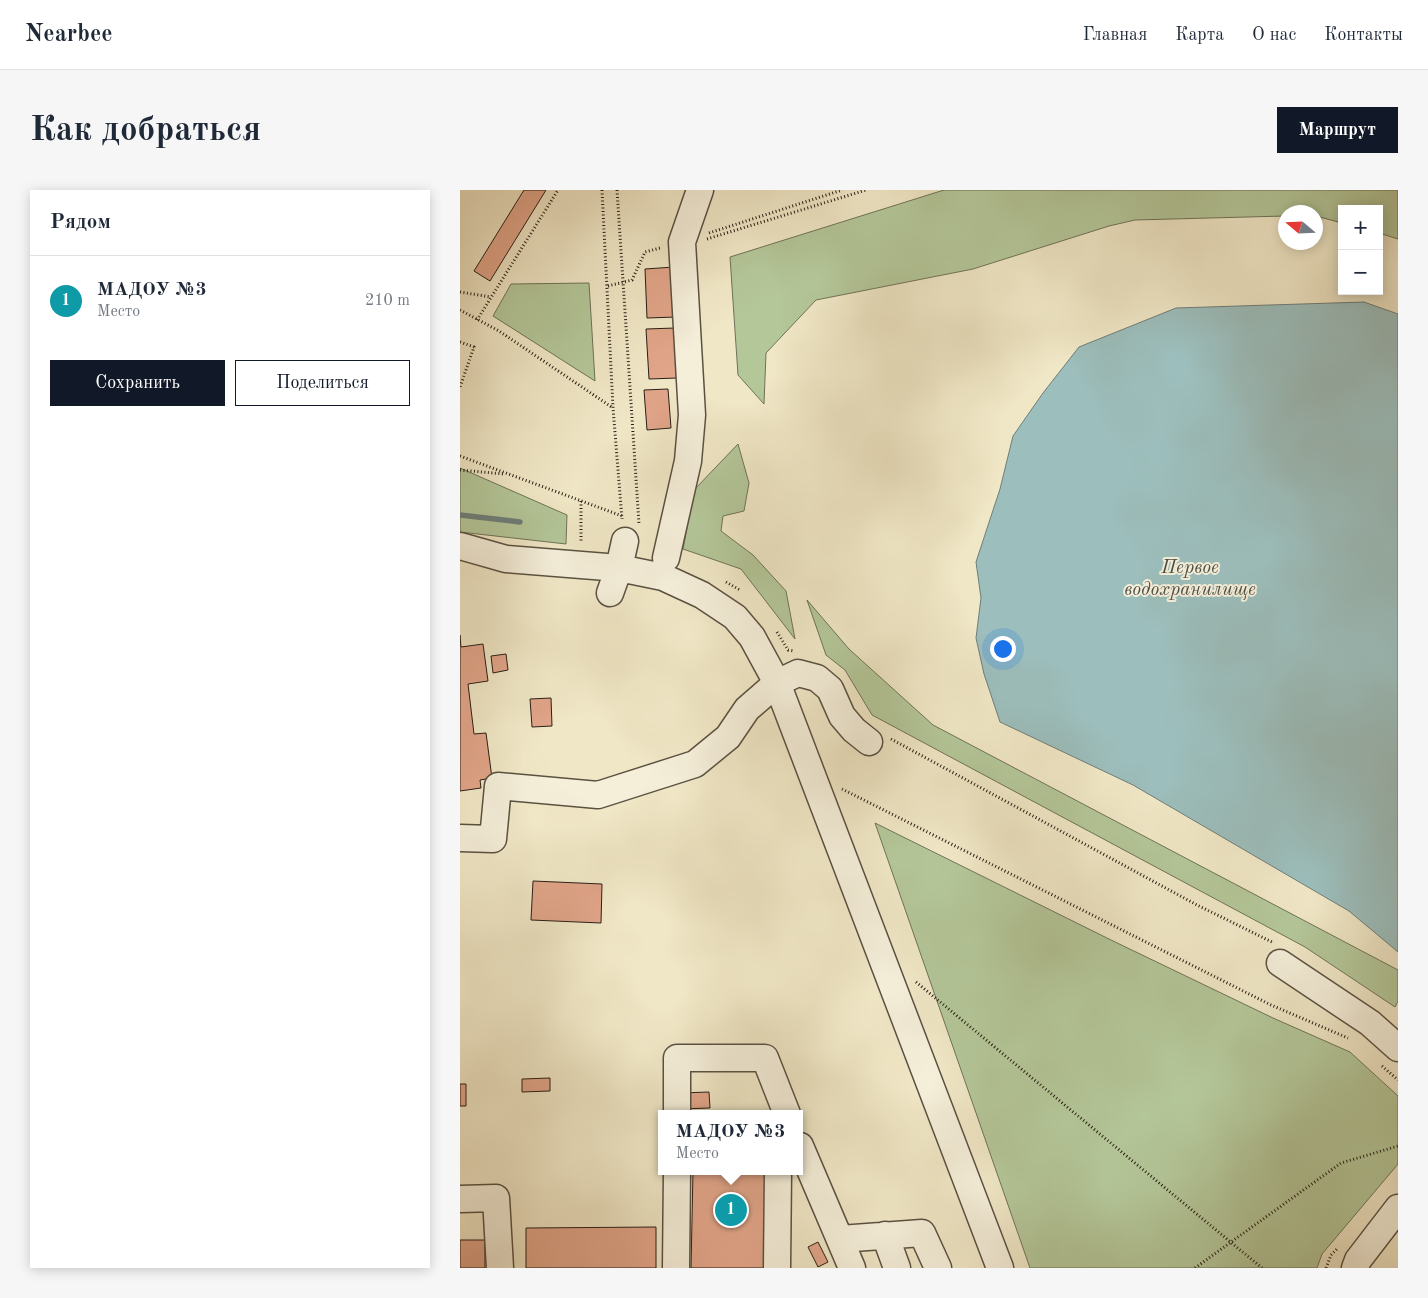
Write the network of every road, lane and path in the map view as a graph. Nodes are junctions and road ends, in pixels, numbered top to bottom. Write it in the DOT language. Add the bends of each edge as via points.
graph roads {
  1 [pos="558,190"];
  2 [pos="602,190"];
  3 [pos="617,190"];
  4 [pos="700,190"];
  5 [pos="842,190"];
  6 [pos="866,190"];
  7 [pos="682,242"];
  8 [pos="623,282"];
  9 [pos="608,286"];
  10 [pos="460,292"];
  11 [pos="492,297"];
  12 [pos="460,310"];
  13 [pos="477,320"];
  14 [pos="460,342"];
  15 [pos="460,387"];
  16 [pos="613,408"];
  17 [pos="460,456"];
  18 [pos="460,470"];
  19 [pos="509,474"];
  20 [pos="581,501"];
  21 [pos="629,528"];
  22 [pos="460,546"];
  23 [pos="666,558"];
  24 [pos="582,565"];
  25 [pos="619,568"];
  26 [pos="610,593"];
  27 [pos="788,650"];
  28 [pos="796,652"];
  29 [pos="777,683"];
  30 [pos="880,741"];
  31 [pos="841,788"];
  32 [pos="460,838"];
  33 [pos="1277,953"];
  34 [pos="913,979"];
  35 [pos="1351,1039"];
  36 [pos="1388,1055"];
  37 [pos="1398,1080"];
  38 [pos="677,1110"];
  39 [pos="785,1110"];
  40 [pos="1398,1146"];
  41 [pos="803,1156"];
  42 [pos="677,1175"];
  43 [pos="778,1175"];
  44 [pos="460,1199"];
  45 [pos="1398,1208"];
  46 [pos="885,1235"];
  47 [pos="840,1239"];
  48 [pos="1231,1242"];
  49 [pos="500,1268"];
  50 [pos="676,1268"];
  51 [pos="777,1268"];
  52 [pos="852,1268"];
  53 [pos="897,1268"];
  54 [pos="938,1268"];
  55 [pos="1000,1268"];
  56 [pos="1195,1268"];
  57 [pos="1262,1268"];
  58 [pos="1355,1268"];
  1 -- 11 [label="path"];
  2 -- 9 [label="path"];
  3 -- 8 [label="path"];
  4 -- 7 [label="lane"];
  5 -- 7 [label="path"];
  6 -- 7 [label="path" via="690,245"];
  7 -- 8 [label="path" via="645,252 632,280"];
  7 -- 23 [label="lane" via="692,415 688,461"];
  8 -- 9 [label="path"];
  8 -- 21 [label="path"];
  9 -- 16 [label="path"];
  10 -- 11 [label="path"];
  11 -- 13 [label="path"];
  12 -- 13 [label="path"];
  13 -- 16 [label="path" via="499,331"];
  14 -- 15 [label="path" via="474,347"];
  16 -- 21 [label="path"];
  17 -- 19 [label="path"];
  18 -- 19 [label="path"];
  19 -- 20 [label="path"];
  20 -- 21 [label="path"];
  20 -- 24 [label="path"];
  21 -- 25 [label="lane"];
  22 -- 24 [label="lane" via="506,559"];
  24 -- 25 [label="lane"];
  25 -- 26 [label="lane"];
  25 -- 29 [label="lane" via="663,577 702,594 735,617 752,637"];
  27 -- 28 [label="path"];
  29 -- 30 [label="lane" via="798,673 817,678 830,689 842,716 854,730"];
  29 -- 32 [label="lane" via="747,709 728,737 695,764 598,795 498,786 493,840"];
  29 -- 55 [label="lane"];
  30 -- 33 [label="path" via="1198,905"];
  31 -- 35 [label="path" via="1271,1005"];
  33 -- 36 [label="lane" via="1370,1023"];
  34 -- 48 [label="path"];
  36 -- 37 [label="path"];
  38 -- 39 [label="lane" via="677,1058 765,1058"];
  40 -- 48 [label="path" via="1341,1163"];
  41 -- 47 [label="lane"];
  42 -- 50 [label="lane"];
  43 -- 51 [label="lane"];
  44 -- 49 [label="lane" via="496,1198"];
  45 -- 58 [label="lane"];
  46 -- 47 [label="lane"];
  46 -- 53 [label="lane"];
  46 -- 54 [label="lane" via="922,1233"];
  47 -- 52 [label="lane"];
  48 -- 56 [label="path"];
  48 -- 57 [label="path"];
}
